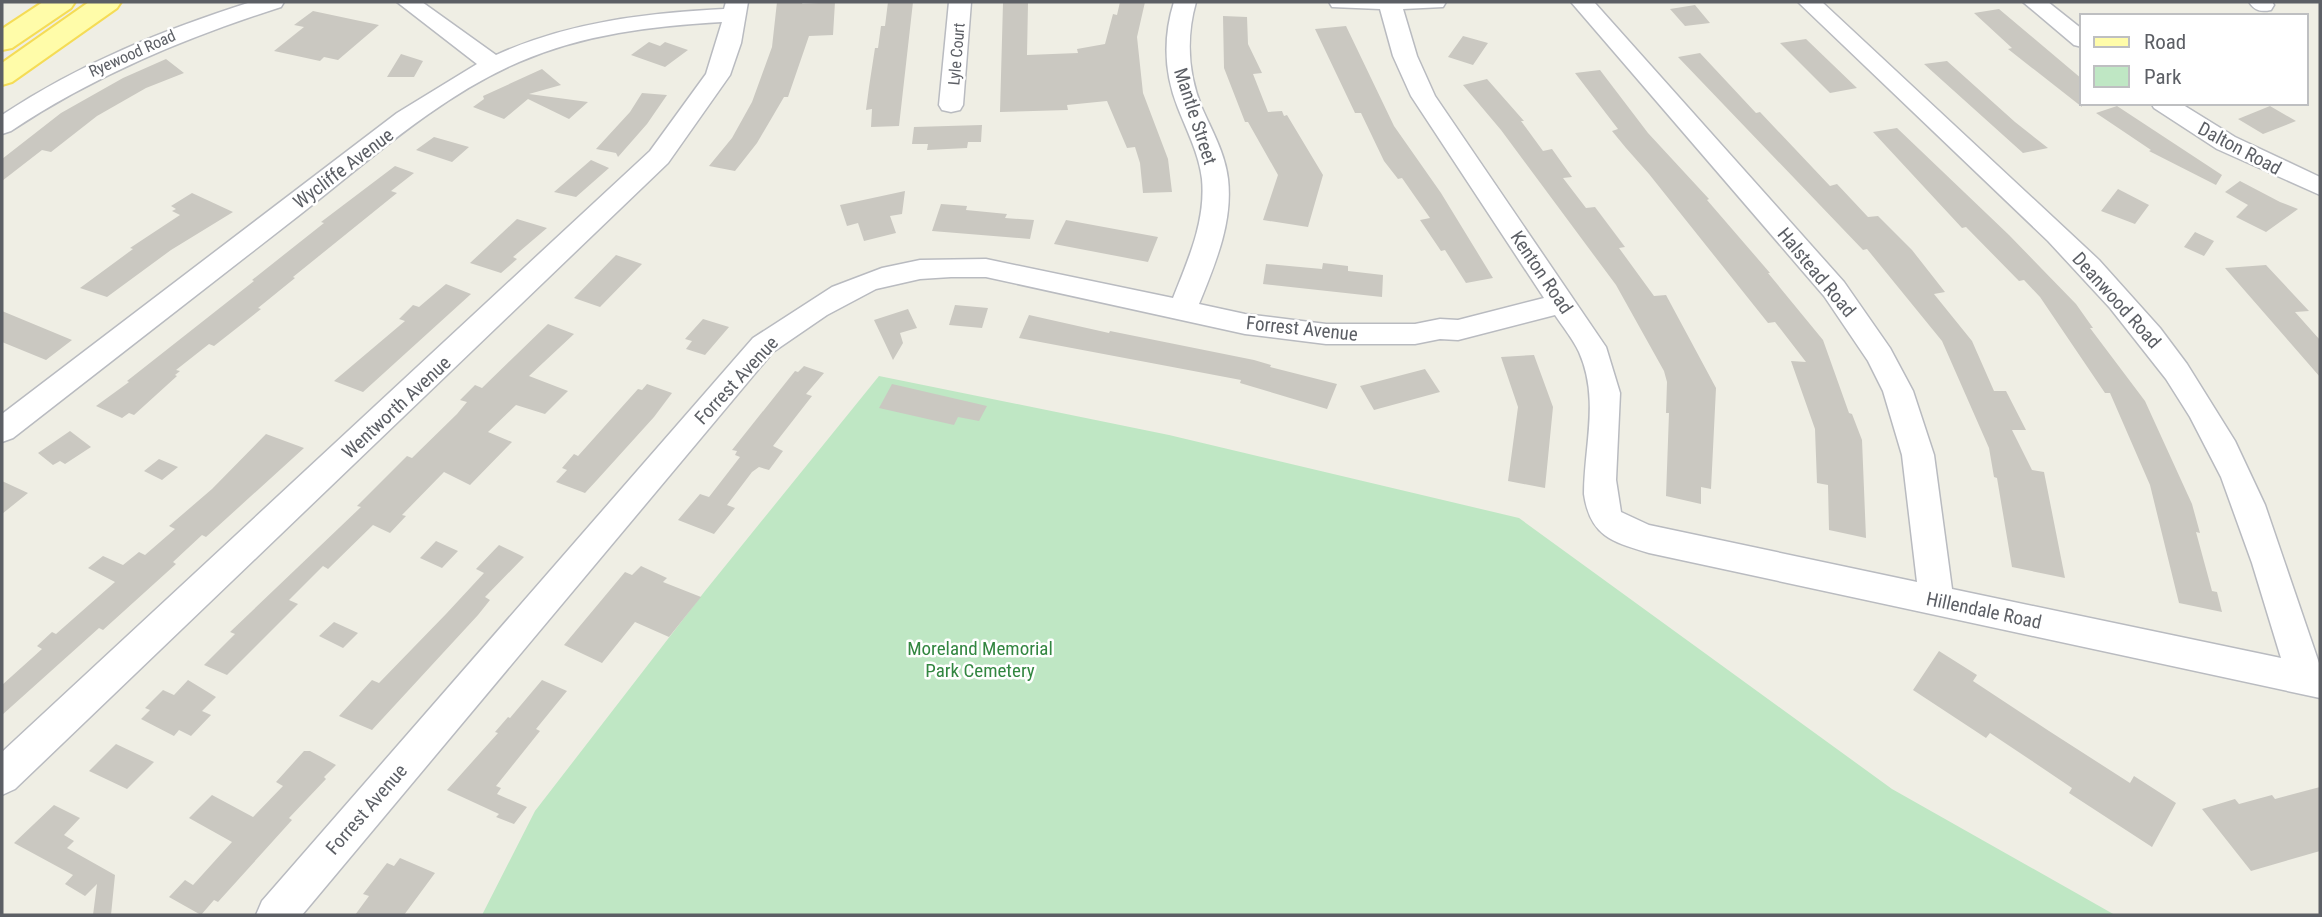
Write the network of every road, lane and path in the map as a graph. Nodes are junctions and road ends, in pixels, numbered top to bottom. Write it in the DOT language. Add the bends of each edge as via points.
graph roads {
  1 [pos="61,2"];
  2 [pos="107,2"];
  3 [pos="273,2"];
  4 [pos="408,2"];
  5 [pos="960,2"];
  6 [pos="1185,2"];
  7 [pos="1340,2"];
  8 [pos="1435,2"];
  9 [pos="1582,2"];
  10 [pos="1809,2"];
  11 [pos="2034,2"];
  12 [pos="1390,3"];
  13 [pos="735,8"];
  14 [pos="2080,38"];
  15 [pos="2,42"];
  16 [pos="493,64"];
  17 [pos="2,76"];
  18 [pos="951,105"];
  19 [pos="2166,105"];
  20 [pos="2,125"];
  21 [pos="2320,187"];
  22 [pos="1563,303"];
  23 [pos="1183,309"];
  24 [pos="14,405"];
  25 [pos="2,430"];
  26 [pos="1649,539"];
  27 [pos="1936,600"];
  28 [pos="2313,680"];
  29 [pos="2,777"];
  30 [pos="275,915"];
  1 -- 15 [label="main road"];
  2 -- 17 [label="main road"];
  3 -- 20 [label="street, Ryewood Road" via="114,59"];
  4 -- 16 [label="street"];
  5 -- 18 [label="street, Lyle Court"];
  6 -- 23 [label="street, Mantle Street" via="1179,23 1178,63 1188,104 1213,165 1216,202 1208,244"];
  7 -- 12 [label="street"];
  8 -- 12 [label="street"];
  9 -- 27 [label="street, Halstead Road" via="1833,289 1880,356 1898,391 1918,455"];
  10 -- 28 [label="street, Deanwood Road" via="2085,261 2180,375 2224,449 2244,494"];
  11 -- 14 [label="street"];
  12 -- 22 [label="street, Kenton Road" via="1405,56 1423,96"];
  13 -- 16 [label="street, Wycliffe Avenue" via="611,25"];
  13 -- 29 [label="street, Wentworth Avenue" via="718,75 659,157"];
  16 -- 24 [label="street, Wycliffe Avenue" via="457,84"];
  19 -- 21 [label="street, Dalton Road" via="2252,157"];
  22 -- 23 [label="street, Forrest Avenue" via="1458,330 1381,335 1290,331"];
  22 -- 26 [label="street, Kenton Road" via="1591,347 1605,387 1602,507 1607,519 1618,527"];
  23 -- 30 [label="street, Forrest Avenue" via="960,266 870,279 812,309 763,345"];
  24 -- 25 [label="street, Wycliffe Avenue"];
  26 -- 27 [label="street, Hillendale Road"];
  27 -- 28 [label="street, Hillendale Road"];
}
